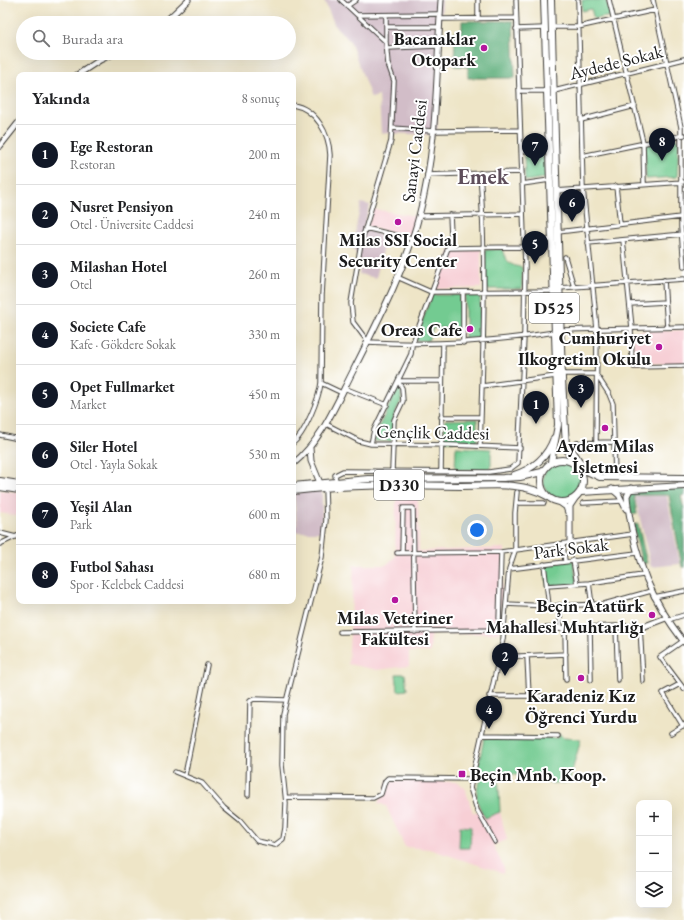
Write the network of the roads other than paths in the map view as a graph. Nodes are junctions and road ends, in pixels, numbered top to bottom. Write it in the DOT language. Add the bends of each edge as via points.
graph roads {
  1 [pos="188,0"];
  2 [pos="341,0"];
  3 [pos="356,0"];
  4 [pos="441,0"];
  5 [pos="478,0"];
  6 [pos="516,0"];
  7 [pos="544,0"];
  8 [pos="551,0"];
  9 [pos="578,0"];
  10 [pos="609,0"];
  11 [pos="653,0"];
  12 [pos="347,6"];
  13 [pos="655,10"];
  14 [pos="357,15"];
  15 [pos="386,15"];
  16 [pos="171,16"];
  17 [pos="440,17"];
  18 [pos="516,18"];
  19 [pos="478,19"];
  20 [pos="614,19"];
  21 [pos="386,27"];
  22 [pos="439,27"];
  23 [pos="552,27"];
  24 [pos="578,27"];
  25 [pos="545,28"];
  26 [pos="516,29"];
  27 [pos="386,42"];
  28 [pos="438,46"];
  29 [pos="386,48"];
  30 [pos="684,59"];
  31 [pos="100,60"];
  32 [pos="667,63"];
  33 [pos="82,72"];
  34 [pos="626,73"];
  35 [pos="580,84"];
  36 [pos="519,91"];
  37 [pos="550,91"];
  38 [pos="296,106"];
  39 [pos="635,106"];
  40 [pos="581,120"];
  41 [pos="16,126"];
  42 [pos="392,128"];
  43 [pos="520,130"];
  44 [pos="433,131"];
  45 [pos="683,135"];
  46 [pos="643,142"];
  47 [pos="0,146"];
  48 [pos="521,151"];
  49 [pos="549,151"];
  50 [pos="582,156"];
  51 [pos="522,172"];
  52 [pos="480,173"];
  53 [pos="427,175"];
  54 [pos="550,180"];
  55 [pos="683,182"];
  56 [pos="522,184"];
  57 [pos="644,184"];
  58 [pos="616,186"];
  59 [pos="583,188"];
  60 [pos="556,191"];
  61 [pos="523,214"];
  62 [pos="450,215"];
  63 [pos="482,215"];
  64 [pos="419,216"];
  65 [pos="681,217"];
  66 [pos="620,224"];
  67 [pos="365,228"];
  68 [pos="586,228"];
  69 [pos="558,232"];
  70 [pos="683,234"];
  71 [pos="412,239"];
  72 [pos="552,240"];
  73 [pos="623,240"];
  74 [pos="588,243"];
  75 [pos="524,246"];
  76 [pos="448,248"];
  77 [pos="483,248"];
  78 [pos="565,257"];
  79 [pos="684,267"];
  80 [pos="397,277"];
  81 [pos="684,279"];
  82 [pos="664,280"];
  83 [pos="628,283"];
  84 [pos="592,285"];
  85 [pos="574,287"];
  86 [pos="556,289"];
  87 [pos="431,292"];
  88 [pos="463,292"];
  89 [pos="484,292"];
  90 [pos="525,292"];
  91 [pos="665,302"];
  92 [pos="630,304"];
  93 [pos="667,327"];
  94 [pos="684,327"];
  95 [pos="632,328"];
  96 [pos="597,329"];
  97 [pos="558,331"];
  98 [pos="524,337"];
  99 [pos="368,342"];
  100 [pos="484,342"];
  101 [pos="463,343"];
  102 [pos="412,344"];
  103 [pos="443,344"];
  104 [pos="684,366"];
  105 [pos="596,374"];
  106 [pos="559,375"];
  107 [pos="398,381"];
  108 [pos="442,381"];
  109 [pos="522,381"];
  110 [pos="321,382"];
  111 [pos="482,386"];
  112 [pos="343,391"];
  113 [pos="387,405"];
  114 [pos="441,417"];
  115 [pos="481,417"];
  116 [pos="326,424"];
  117 [pos="558,425"];
  118 [pos="565,427"];
  119 [pos="0,435"];
  120 [pos="16,438"];
  121 [pos="296,441"];
  122 [pos="596,442"];
  123 [pos="613,442"];
  124 [pos="577,443"];
  125 [pos="371,444"];
  126 [pos="393,445"];
  127 [pos="441,445"];
  128 [pos="480,446"];
  129 [pos="310,448"];
  130 [pos="520,448"];
  131 [pos="296,461"];
  132 [pos="551,462"];
  133 [pos="577,466"];
  134 [pos="392,470"];
  135 [pos="440,471"];
  136 [pos="542,472"];
  137 [pos="503,478"];
  138 [pos="615,478"];
  139 [pos="684,478"];
  140 [pos="0,481"];
  141 [pos="336,481"];
  142 [pos="16,484"];
  143 [pos="322,485"];
  144 [pos="296,486"];
  145 [pos="684,486"];
  146 [pos="0,487"];
  147 [pos="632,488"];
  148 [pos="612,489"];
  149 [pos="16,490"];
  150 [pos="296,490"];
  151 [pos="517,492"];
  152 [pos="581,492"];
  153 [pos="547,496"];
  154 [pos="576,497"];
  155 [pos="622,501"];
  156 [pos="544,502"];
  157 [pos="558,502"];
  158 [pos="516,503"];
  159 [pos="582,503"];
  160 [pos="569,516"];
  161 [pos="630,518"];
  162 [pos="0,533"];
  163 [pos="633,534"];
  164 [pos="16,536"];
  165 [pos="16,537"];
  166 [pos="0,544"];
  167 [pos="570,544"];
  168 [pos="563,545"];
  169 [pos="515,551"];
  170 [pos="501,552"];
  171 [pos="397,553"];
  172 [pos="402,553"];
  173 [pos="414,553"];
  174 [pos="637,553"];
  175 [pos="573,560"];
  176 [pos="565,561"];
  177 [pos="544,564"];
  178 [pos="509,569"];
  179 [pos="643,575"];
  180 [pos="590,583"];
  181 [pos="577,584"];
  182 [pos="547,586"];
  183 [pos="651,591"];
  184 [pos="684,591"];
  185 [pos="654,597"];
  186 [pos="506,604"];
  187 [pos="559,605"];
  188 [pos="592,605"];
  189 [pos="549,606"];
  190 [pos="684,615"];
  191 [pos="667,619"];
  192 [pos="640,626"];
  193 [pos="616,627"];
  194 [pos="590,628"];
  195 [pos="563,629"];
  196 [pos="504,630"];
  197 [pos="340,632"];
  198 [pos="415,632"];
  199 [pos="683,641"];
  200 [pos="566,654"];
  201 [pos="527,656"];
  202 [pos="499,658"];
  203 [pos="207,666"];
  204 [pos="566,680"];
  205 [pos="591,680"];
  206 [pos="618,680"];
  207 [pos="643,681"];
  208 [pos="680,684"];
  209 [pos="684,689"];
  210 [pos="489,696"];
  211 [pos="529,696"];
  212 [pos="544,696"];
  213 [pos="286,700"];
  214 [pos="684,725"];
  215 [pos="671,733"];
  216 [pos="482,735"];
  217 [pos="558,736"];
  218 [pos="175,772"];
  219 [pos="185,776"];
  220 [pos="471,779"];
  221 [pos="248,795"];
  222 [pos="286,797"];
  223 [pos="495,842"];
  1 -- 16 [label="street"];
  2 -- 12 [label="street"];
  3 -- 12 [label="street"];
  4 -- 17 [label="street, Sanayi Caddesi"];
  5 -- 19 [label="street"];
  6 -- 18 [label="street"];
  7 -- 25 [label="highway, D525"];
  8 -- 23 [label="highway, D525"];
  9 -- 24 [label="street"];
  10 -- 20 [label="street"];
  11 -- 13 [label="street"];
  12 -- 14 [label="street"];
  13 -- 20 [label="street"];
  13 -- 32 [label="street"];
  14 -- 15 [label="street"];
  14 -- 27 [label="street"];
  15 -- 17 [label="street"];
  15 -- 21 [label="street"];
  17 -- 19 [label="street"];
  17 -- 22 [label="street, Sanayi Caddesi"];
  18 -- 19 [label="street"];
  18 -- 26 [label="street"];
  20 -- 24 [label="street"];
  20 -- 34 [label="street"];
  21 -- 22 [label="street"];
  21 -- 27 [label="street"];
  22 -- 28 [label="street, Sanayi Caddesi"];
  23 -- 24 [label="street"];
  23 -- 37 [label="highway, D525"];
  24 -- 35 [label="street"];
  25 -- 26 [label="street"];
  25 -- 37 [label="highway, D525"];
  26 -- 36 [label="street"];
  27 -- 29 [label="street"];
  28 -- 29 [label="street"];
  28 -- 44 [label="street, Sanayi Caddesi"];
  29 -- 42 [label="street" via="394,81"];
  30 -- 32 [label="street, Aydede Sokak"];
  31 -- 33 [label="street"];
  32 -- 34 [label="street, Aydede Sokak"];
  32 -- 45 [label="street"];
  34 -- 35 [label="street, Aydede Sokak"];
  34 -- 39 [label="street"];
  35 -- 37 [label="street, Aydede Sokak"];
  35 -- 40 [label="street"];
  36 -- 37 [label="street, Aydede Sokak"];
  36 -- 43 [label="street"];
  37 -- 49 [label="highway, D525"];
  37 -- 60 [label="highway, D525"];
  38 -- 110 [label="street" via="307,110 325,131 330,145"];
  39 -- 40 [label="street"];
  39 -- 46 [label="street"];
  40 -- 50 [label="street"];
  41 -- 47 [label="street"];
  42 -- 44 [label="street"];
  42 -- 67 [label="street" via="388,155"];
  43 -- 44 [label="street"];
  43 -- 48 [label="street"];
  44 -- 53 [label="street, Sanayi Caddesi"];
  45 -- 46 [label="street"];
  45 -- 55 [label="street"];
  46 -- 50 [label="street"];
  46 -- 57 [label="street"];
  48 -- 49 [label="street"];
  48 -- 51 [label="street"];
  49 -- 54 [label="highway, D525"];
  50 -- 59 [label="street"];
  51 -- 52 [label="street"];
  51 -- 56 [label="street"];
  52 -- 53 [label="street"];
  52 -- 63 [label="street"];
  53 -- 64 [label="street, Sanayi Caddesi"];
  54 -- 56 [label="street"];
  54 -- 72 [label="highway, D525"];
  55 -- 57 [label="street"];
  55 -- 65 [label="street"];
  56 -- 61 [label="street"];
  57 -- 58 [label="street"];
  58 -- 59 [label="street"];
  58 -- 66 [label="street"];
  59 -- 60 [label="street"];
  59 -- 68 [label="street"];
  60 -- 69 [label="highway, D525"];
  61 -- 63 [label="street"];
  61 -- 75 [label="street"];
  62 -- 63 [label="street"];
  62 -- 64 [label="street"];
  62 -- 76 [label="street" via="451,234"];
  63 -- 77 [label="street"];
  64 -- 71 [label="street, Sanayi Caddesi"];
  65 -- 66 [label="street"];
  65 -- 70 [label="street"];
  66 -- 68 [label="street"];
  67 -- 71 [label="street"];
  67 -- 99 [label="street" via="350,312 353,322"];
  68 -- 69 [label="street"];
  68 -- 74 [label="street"];
  69 -- 86 [label="highway, D525"];
  70 -- 73 [label="street"];
  70 -- 79 [label="street"];
  71 -- 80 [label="street, Sanayi Caddesi"];
  72 -- 75 [label="street" via="526,240"];
  72 -- 86 [label="highway, D525"];
  73 -- 74 [label="street"];
  73 -- 83 [label="street"];
  74 -- 84 [label="street"];
  75 -- 77 [label="street"];
  75 -- 90 [label="street"];
  76 -- 77 [label="street"];
  76 -- 87 [label="street"];
  77 -- 89 [label="street"];
  78 -- 85 [label="street"];
  80 -- 87 [label="street"];
  80 -- 99 [label="street, Sanayi Caddesi"];
  81 -- 82 [label="street"];
  82 -- 83 [label="street"];
  82 -- 91 [label="street"];
  83 -- 84 [label="street"];
  83 -- 92 [label="street"];
  84 -- 85 [label="street"];
  84 -- 96 [label="street"];
  85 -- 86 [label="street"];
  86 -- 90 [label="street"];
  86 -- 97 [label="highway, D525"];
  87 -- 88 [label="street"];
  87 -- 102 [label="street"];
  88 -- 89 [label="street"];
  88 -- 101 [label="street"];
  89 -- 90 [label="street"];
  89 -- 100 [label="street"];
  90 -- 98 [label="street"];
  91 -- 92 [label="street"];
  91 -- 93 [label="street"];
  92 -- 95 [label="street"];
  93 -- 94 [label="street"];
  93 -- 95 [label="street"];
  95 -- 96 [label="street"];
  95 -- 104 [label="street" via="634,367"];
  96 -- 97 [label="street"];
  96 -- 105 [label="street"];
  97 -- 98 [label="street"];
  97 -- 106 [label="highway, D525"];
  98 -- 100 [label="street"];
  98 -- 109 [label="street"];
  99 -- 102 [label="street"];
  99 -- 112 [label="street, Sanayi Caddesi"];
  100 -- 101 [label="street"];
  100 -- 111 [label="street"];
  101 -- 103 [label="street"];
  102 -- 103 [label="street"];
  102 -- 107 [label="street" via="411,354"];
  103 -- 108 [label="street"];
  105 -- 106 [label="street"];
  105 -- 122 [label="street"];
  105 -- 123 [label="street" via="612,400"];
  106 -- 109 [label="street"];
  106 -- 117 [label="highway, D525"];
  106 -- 118 [label="highway, D525"];
  107 -- 108 [label="street"];
  107 -- 113 [label="street"];
  107 -- 126 [label="street" via="402,388 403,401 395,416"];
  108 -- 114 [label="street"];
  109 -- 111 [label="street"];
  109 -- 130 [label="street"];
  110 -- 112 [label="street"];
  110 -- 121 [label="street" via="316,400"];
  111 -- 115 [label="street"];
  112 -- 113 [label="street"];
  112 -- 116 [label="street, Sanayi Caddesi"];
  113 -- 125 [label="street" via="374,430"];
  114 -- 115 [label="street"];
  114 -- 127 [label="street"];
  115 -- 128 [label="street"];
  116 -- 125 [label="street, Gençlik Caddesi" via="359,441"];
  116 -- 129 [label="street, Sanayi Caddesi"];
  117 -- 132 [label="highway, D525"];
  117 -- 137 [label="highway" via="550,448 540,461 527,470"];
  118 -- 133 [label="highway, D525" via="568,454"];
  118 -- 138 [label="highway" via="571,449 579,461 595,472"];
  119 -- 120 [label="street"];
  122 -- 123 [label="street"];
  122 -- 124 [label="street"];
  123 -- 138 [label="street"];
  125 -- 126 [label="street, Gençlik Caddesi"];
  126 -- 127 [label="street, Gençlik Caddesi"];
  126 -- 134 [label="street"];
  127 -- 128 [label="street, Gençlik Caddesi"];
  127 -- 135 [label="street"];
  128 -- 130 [label="street, Gençlik Caddesi"];
  129 -- 131 [label="street, Sanayi Caddesi"];
  129 -- 143 [label="street" via="311,461"];
  130 -- 135 [label="street" via="518,463 510,468 489,472"];
  132 -- 133 [label="highway" via="563,459"];
  132 -- 136 [label="highway"];
  133 -- 138 [label="highway" via="600,477"];
  133 -- 152 [label="highway" via="584,480"];
  134 -- 135 [label="street"];
  134 -- 141 [label="street" via="340,472 335,475"];
  136 -- 137 [label="highway"];
  136 -- 153 [label="highway" via="541,485"];
  137 -- 141 [label="highway, D330"];
  138 -- 139 [label="highway"];
  140 -- 142 [label="highway"];
  141 -- 143 [label="highway, D330"];
  143 -- 144 [label="highway, D330"];
  143 -- 150 [label="highway, D330"];
  143 -- 153 [label="highway, D330" via="505,486 531,488"];
  143 -- 213 [label="street" via="326,520 322,557"];
  145 -- 147 [label="highway"];
  146 -- 149 [label="highway"];
  147 -- 148 [label="highway"];
  147 -- 161 [label="street" via="627,496"];
  148 -- 152 [label="highway"];
  148 -- 155 [label="street" via="619,494"];
  151 -- 158 [label="street"];
  152 -- 154 [label="highway"];
  153 -- 157 [label="highway"];
  154 -- 157 [label="highway" via="566,502"];
  154 -- 160 [label="street" via="570,506"];
  155 -- 159 [label="street"];
  155 -- 161 [label="street"];
  156 -- 158 [label="street"];
  157 -- 160 [label="street" via="566,507"];
  158 -- 169 [label="street"];
  160 -- 167 [label="street"];
  161 -- 163 [label="street"];
  162 -- 164 [label="street"];
  163 -- 167 [label="street"];
  163 -- 174 [label="street"];
  165 -- 166 [label="street"];
  167 -- 168 [label="street"];
  168 -- 169 [label="street"];
  168 -- 176 [label="street"];
  169 -- 170 [label="street"];
  169 -- 178 [label="street"];
  170 -- 173 [label="street"];
  170 -- 198 [label="street" via="497,629"];
  171 -- 172 [label="street"];
  172 -- 173 [label="street"];
  172 -- 173 [label="street" via="403,508 413,508"];
  173 -- 198 [label="street"];
  174 -- 175 [label="street, Park Sokak"];
  174 -- 179 [label="street"];
  175 -- 176 [label="street, Park Sokak"];
  175 -- 181 [label="street"];
  176 -- 177 [label="street, Park Sokak"];
  177 -- 178 [label="street, Park Sokak"];
  177 -- 182 [label="street"];
  178 -- 186 [label="street"];
  179 -- 180 [label="street"];
  179 -- 183 [label="street"];
  180 -- 181 [label="street"];
  180 -- 188 [label="street"];
  181 -- 182 [label="street"];
  182 -- 189 [label="street"];
  183 -- 185 [label="street"];
  183 -- 188 [label="street"];
  184 -- 185 [label="street"];
  185 -- 191 [label="street"];
  186 -- 189 [label="street"];
  186 -- 196 [label="street"];
  187 -- 188 [label="street"];
  187 -- 189 [label="street"];
  187 -- 195 [label="street"];
  190 -- 191 [label="street"];
  191 -- 192 [label="street"];
  191 -- 199 [label="street"];
  192 -- 193 [label="street"];
  192 -- 207 [label="street"];
  193 -- 194 [label="street"];
  193 -- 206 [label="street"];
  194 -- 195 [label="street"];
  194 -- 205 [label="street"];
  195 -- 196 [label="street"];
  195 -- 200 [label="street"];
  196 -- 202 [label="street"];
  197 -- 198 [label="street"];
  199 -- 208 [label="street" via="660,657"];
  200 -- 201 [label="street"];
  200 -- 204 [label="street"];
  201 -- 202 [label="street"];
  201 -- 211 [label="street"];
  202 -- 210 [label="street"];
  203 -- 219 [label="street"];
  208 -- 209 [label="street"];
  208 -- 214 [label="street" via="664,691 663,694"];
  210 -- 211 [label="street"];
  210 -- 216 [label="street"];
  211 -- 212 [label="street"];
  213 -- 221 [label="street" via="250,701"];
  213 -- 222 [label="street" via="282,739"];
  214 -- 215 [label="street"];
  216 -- 217 [label="street"];
  216 -- 220 [label="street"];
  218 -- 219 [label="street"];
  219 -- 222 [label="street" via="202,783 254,839 264,844 275,844 283,839 286,828"];
  220 -- 222 [label="street" via="388,778 382,792 373,798"];
  220 -- 223 [label="street" via="470,788 477,808"];
}
